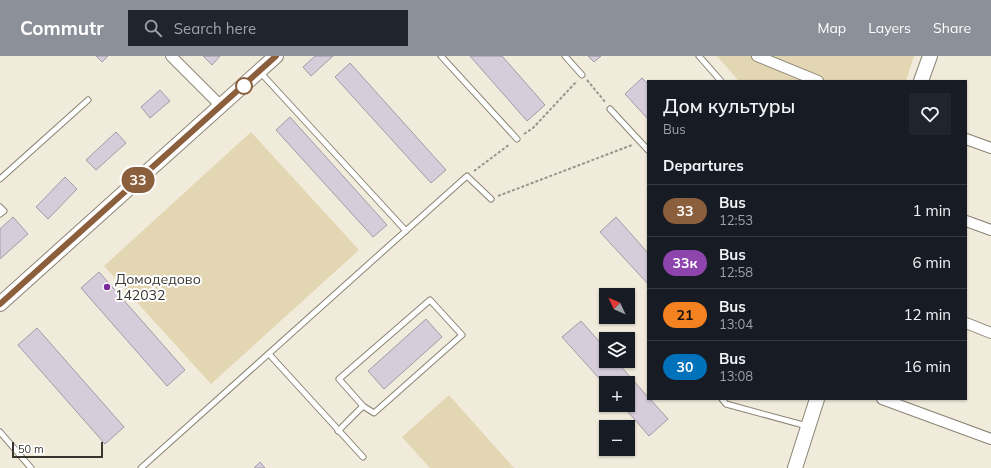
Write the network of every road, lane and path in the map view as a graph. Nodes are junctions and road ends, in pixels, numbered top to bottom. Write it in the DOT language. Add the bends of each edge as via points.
graph roads {
  1 [pos="171,56"];
  2 [pos="276,56"];
  3 [pos="441,56"];
  4 [pos="565,56"];
  5 [pos="699,56"];
  6 [pos="757,56"];
  7 [pos="930,56"];
  8 [pos="259,71"];
  9 [pos="582,75"];
  10 [pos="720,80"];
  11 [pos="816,80"];
  12 [pos="921,80"];
  13 [pos="88,100"];
  14 [pos="221,106"];
  15 [pos="610,109"];
  16 [pos="517,139"];
  17 [pos="967,139"];
  18 [pos="640,141"];
  19 [pos="991,148"];
  20 [pos="647,149"];
  21 [pos="468,176"];
  22 [pos="0,179"];
  23 [pos="491,199"];
  24 [pos="0,207"];
  25 [pos="0,214"];
  26 [pos="967,221"];
  27 [pos="991,230"];
  28 [pos="406,231"];
  29 [pos="0,304"];
  30 [pos="967,324"];
  31 [pos="991,333"];
  32 [pos="269,354"];
  33 [pos="723,400"];
  34 [pos="817,400"];
  35 [pos="885,400"];
  36 [pos="364,406"];
  37 [pos="808,426"];
  38 [pos="338,431"];
  39 [pos="0,432"];
  40 [pos="991,439"];
  41 [pos="362,457"];
  42 [pos="31,468"];
  43 [pos="141,468"];
  44 [pos="794,468"];
  1 -- 14 [label="street"];
  2 -- 8 [label="street"];
  3 -- 16 [label="lane"];
  4 -- 9 [label="lane"];
  5 -- 10 [label="lane"];
  6 -- 11 [label="street"];
  7 -- 12 [label="street"];
  8 -- 14 [label="street"];
  8 -- 28 [label="lane"];
  9 -- 15 [label="path"];
  9 -- 16 [label="path" via="533,128"];
  13 -- 22 [label="lane"];
  14 -- 29 [label="street"];
  15 -- 18 [label="lane"];
  16 -- 21 [label="path"];
  17 -- 19 [label="street"];
  18 -- 20 [label="lane"];
  18 -- 23 [label="path"];
  21 -- 23 [label="lane"];
  21 -- 28 [label="lane"];
  24 -- 25 [label="lane" via="4,211"];
  26 -- 27 [label="street"];
  28 -- 32 [label="lane"];
  30 -- 31 [label="street"];
  32 -- 38 [label="lane"];
  32 -- 43 [label="lane"];
  33 -- 37 [label="lane" via="726,404"];
  34 -- 37 [label="street"];
  35 -- 40 [label="street"];
  36 -- 36 [label="lane" via="374,413 462,335 430,300 339,379"];
  36 -- 38 [label="lane"];
  37 -- 44 [label="street"];
  38 -- 41 [label="lane"];
  39 -- 42 [label="lane"];
}
